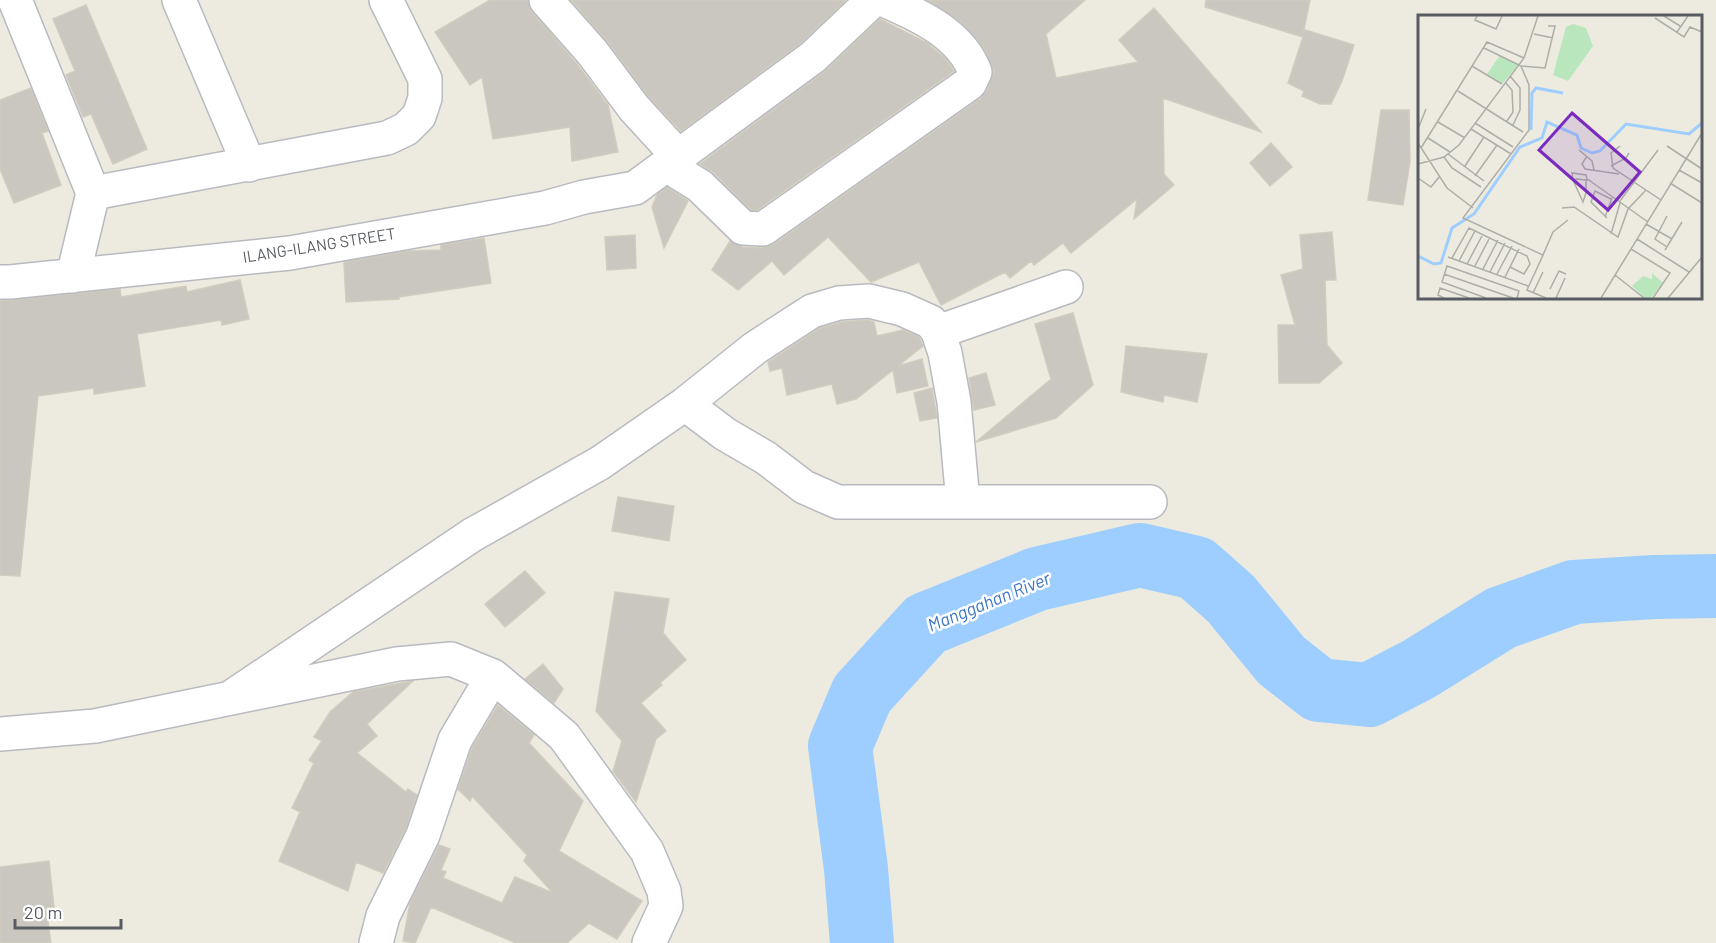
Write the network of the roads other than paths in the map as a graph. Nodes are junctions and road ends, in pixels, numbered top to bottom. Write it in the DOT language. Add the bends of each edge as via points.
graph roads {
  1 [pos="15,0"];
  2 [pos="179,0"];
  3 [pos="386,0"];
  4 [pos="546,0"];
  5 [pos="873,0"];
  6 [pos="884,0"];
  7 [pos="678,156"];
  8 [pos="249,165"];
  9 [pos="93,193"];
  10 [pos="73,276"];
  11 [pos="0,282"];
  12 [pos="1066,287"];
  13 [pos="938,332"];
  14 [pos="685,404"];
  15 [pos="963,502"];
  16 [pos="1150,502"];
  17 [pos="493,676"];
  18 [pos="231,698"];
  19 [pos="0,734"];
  20 [pos="376,943"];
  21 [pos="649,943"];
  1 -- 9 [label="street"];
  2 -- 8 [label="street"];
  3 -- 8 [label="street" via="425,79 425,98 418,116 406,129 387,138"];
  4 -- 7 [label="street"];
  5 -- 7 [label="street" via="813,57"];
  6 -- 7 [label="street" via="935,24 957,44 970,58 975,72 970,83 763,229 743,228 700,186 679,173"];
  7 -- 10 [label="street, ILANG-ILANG STREET" via="635,188 545,207 290,253"];
  8 -- 9 [label="street"];
  9 -- 10 [label="street"];
  10 -- 11 [label="street, ILANG-ILANG STREET"];
  12 -- 13 [label="street"];
  13 -- 14 [label="street" via="931,322 902,309 869,302 839,303 812,311 755,348"];
  13 -- 15 [label="street" via="954,402"];
  14 -- 15 [label="street" via="804,487 838,502"];
  14 -- 18 [label="street" via="600,464 472,535"];
  15 -- 16 [label="street"];
  17 -- 18 [label="street" via="451,659 397,664"];
  17 -- 20 [label="street" via="455,740 423,835 382,916"];
  17 -- 21 [label="street" via="564,736 647,851 664,891 666,906"];
  18 -- 19 [label="street" via="95,726"];
}
